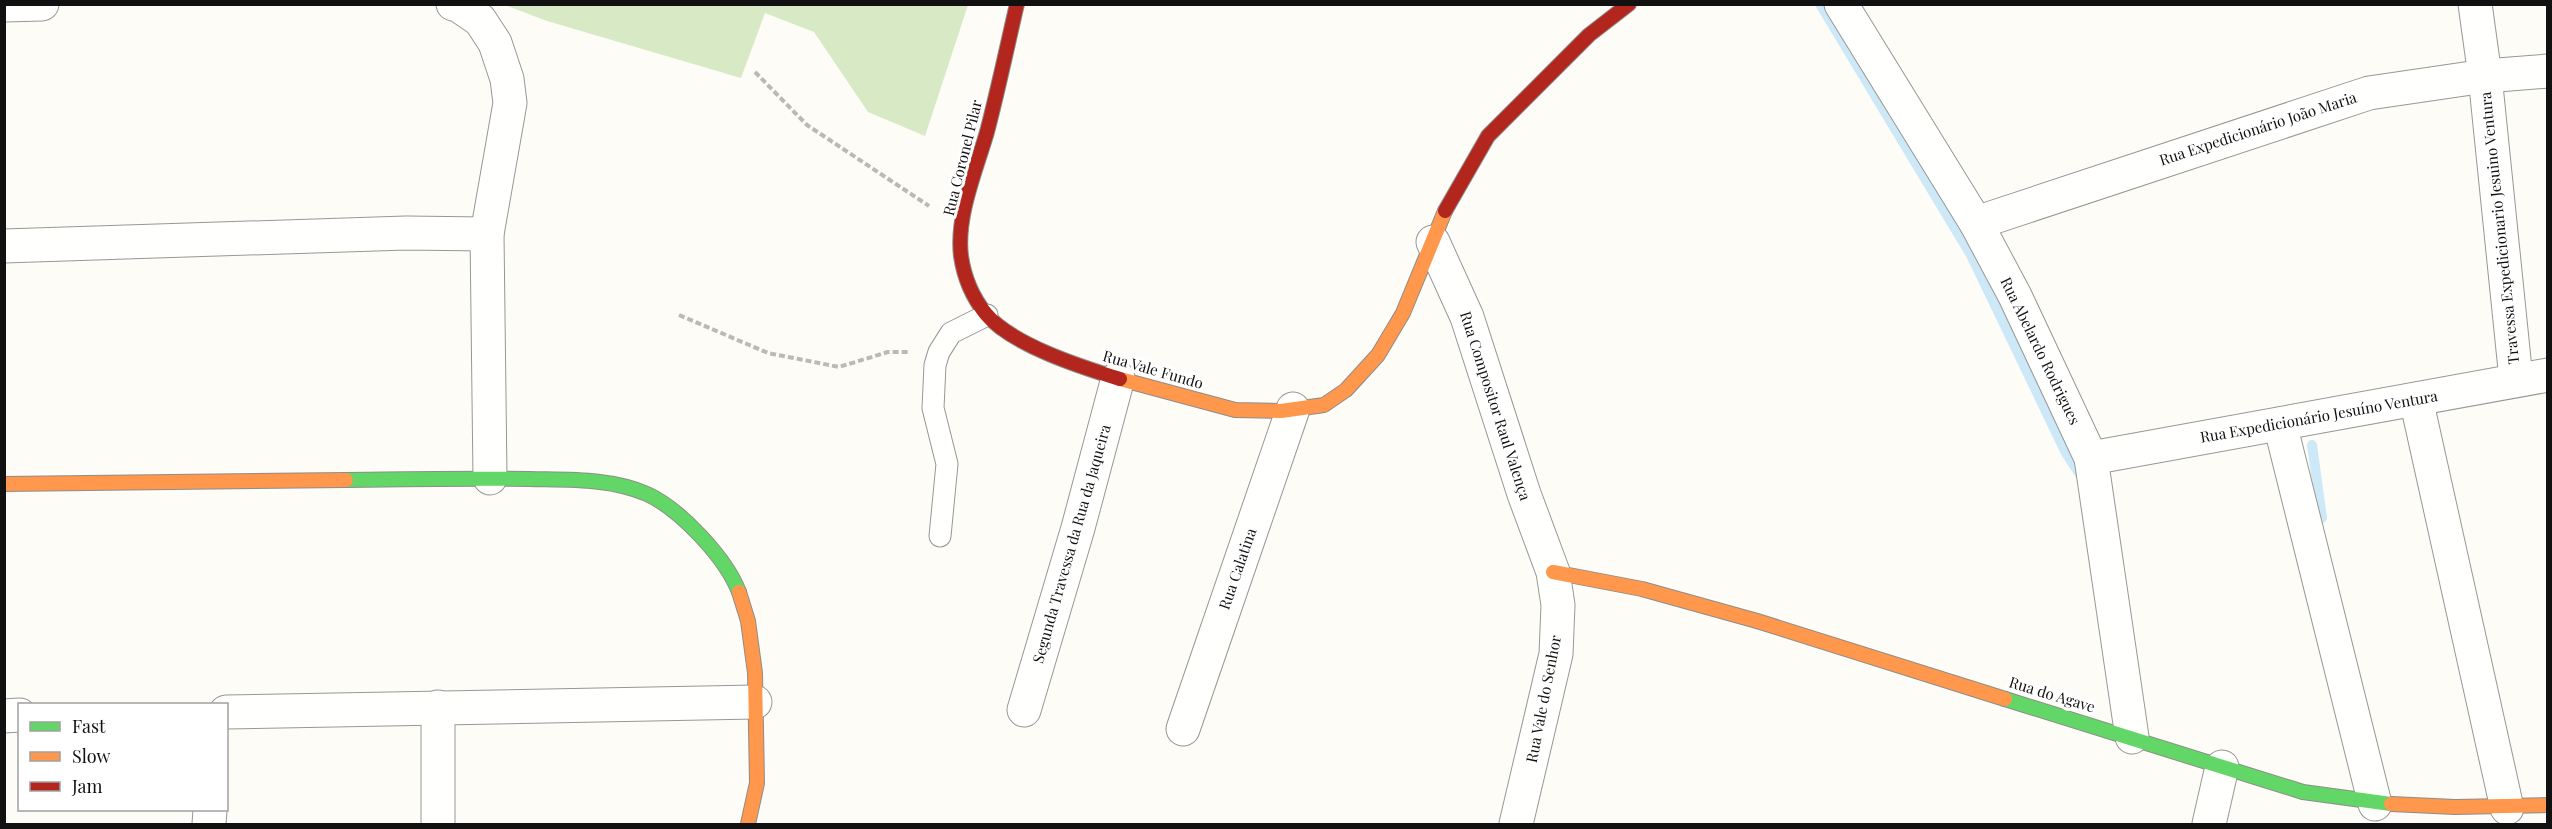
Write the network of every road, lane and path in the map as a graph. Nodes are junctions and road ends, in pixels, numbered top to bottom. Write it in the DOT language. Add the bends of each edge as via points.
graph roads {
  1 [pos="42,4"];
  2 [pos="453,4"];
  3 [pos="1017,4"];
  4 [pos="1629,4"];
  5 [pos="1841,4"];
  6 [pos="2475,4"];
  7 [pos="4,5"];
  8 [pos="2547,71"];
  9 [pos="755,72"];
  10 [pos="2485,76"];
  11 [pos="1976,223"];
  12 [pos="962,228"];
  13 [pos="487,234"];
  14 [pos="1433,242"];
  15 [pos="4,246"];
  16 [pos="678,315"];
  17 [pos="987,315"];
  18 [pos="939,352"];
  19 [pos="2547,375"];
  20 [pos="1118,378"];
  21 [pos="2516,379"];
  22 [pos="2416,399"];
  23 [pos="1308,407"];
  24 [pos="2280,424"];
  25 [pos="2091,458"];
  26 [pos="490,478"];
  27 [pos="4,484"];
  28 [pos="940,536"];
  29 [pos="1553,572"];
  30 [pos="755,702"];
  31 [pos="438,707"];
  32 [pos="1024,710"];
  33 [pos="228,712"];
  34 [pos="1183,729"];
  35 [pos="2132,737"];
  36 [pos="2222,767"];
  37 [pos="2375,804"];
  38 [pos="2547,805"];
  39 [pos="2507,808"];
  40 [pos="438,825"];
  41 [pos="748,825"];
  42 [pos="1516,825"];
  43 [pos="2209,825"];
  1 -- 7 [label="street"];
  2 -- 13 [label="street" via="480,20 495,43 507,79 510,103"];
  3 -- 12 [label="street, Rua Coronel Pilar" via="987,131 963,210"];
  4 -- 14 [label="street" via="1589,35 1488,136 1448,203"];
  5 -- 11 [label="street, Rua Abelardo Rodrigues"];
  6 -- 10 [label="street, Travessa Expedicionario Jesuino Ventura"];
  8 -- 10 [label="street, Rua Expedicionário João Maria"];
  9 -- 12 [label="path" via="807,125"];
  10 -- 11 [label="street, Rua Expedicionário João Maria" via="2370,93"];
  10 -- 21 [label="street, Travessa Expedicionario Jesuino Ventura"];
  11 -- 25 [label="street, Rua Abelardo Rodrigues"];
  12 -- 17 [label="street, Rua Coronel Pilar" via="961,255 969,287"];
  13 -- 15 [label="street" via="406,233"];
  13 -- 26 [label="street"];
  14 -- 23 [label="street" via="1403,313 1378,355 1346,390"];
  14 -- 29 [label="street, Rua Compositor Raul Valença" via="1467,317"];
  16 -- 18 [label="path" via="768,353 839,367 888,352"];
  17 -- 18 [label="lane" via="951,333"];
  17 -- 20 [label="street, Rua Vale Fundo" via="1020,340"];
  18 -- 28 [label="lane" via="934,365 933,408 947,464"];
  19 -- 21 [label="street, Rua Expedicionário Jesuíno Ventura"];
  20 -- 23 [label="street, Rua Vale Fundo" via="1236,410"];
  20 -- 32 [label="street, Segunda Travessa da Rua da Jaqueira"];
  21 -- 22 [label="street, Rua Expedicionário Jesuíno Ventura"];
  22 -- 24 [label="street, Rua Expedicionário Jesuíno Ventura"];
  22 -- 39 [label="street"];
  23 -- 34 [label="street, Rua Calatina"];
  24 -- 25 [label="street, Rua Expedicionário Jesuíno Ventura"];
  24 -- 37 [label="street"];
  25 -- 35 [label="street, Rua Abelardo Rodrigues"];
  26 -- 27 [label="street"];
  26 -- 30 [label="street" via="593,480 647,494 689,523 720,559 738,589 748,621"];
  29 -- 35 [label="street, Rua do Agave" via="1642,589 1716,609"];
  29 -- 42 [label="street, Rua Vale do Senhor" via="1558,605 1556,654"];
  30 -- 31 [label="street"];
  30 -- 41 [label="street" via="757,783"];
  31 -- 33 [label="street"];
  31 -- 40 [label="street"];
  35 -- 36 [label="street, Rua do Agave"];
  36 -- 37 [label="street, Rua do Agave" via="2303,792"];
  36 -- 43 [label="street"];
  37 -- 39 [label="street, Rua do Agave"];
  38 -- 39 [label="street, Rua do Agave"];
}
